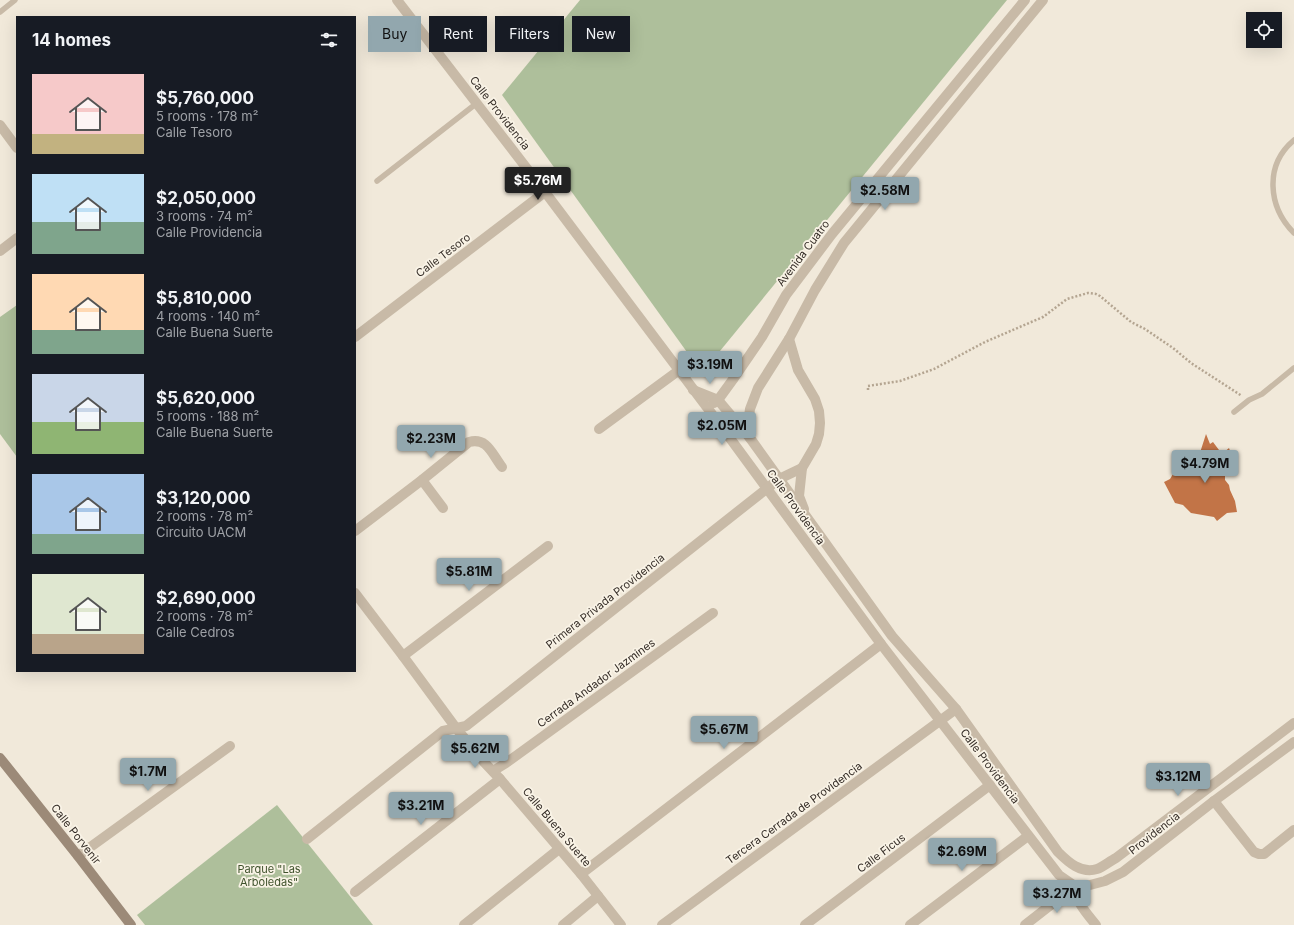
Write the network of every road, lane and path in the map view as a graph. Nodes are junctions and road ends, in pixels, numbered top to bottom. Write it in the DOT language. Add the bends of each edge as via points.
graph roads {
  1 [pos="15,0"];
  2 [pos="397,0"];
  3 [pos="1025,0"];
  4 [pos="1043,0"];
  5 [pos="0,12"];
  6 [pos="996,35"];
  7 [pos="1007,44"];
  8 [pos="477,103"];
  9 [pos="0,125"];
  10 [pos="1294,140"];
  11 [pos="16,147"];
  12 [pos="377,181"];
  13 [pos="545,192"];
  14 [pos="1294,233"];
  15 [pos="16,239"];
  16 [pos="0,251"];
  17 [pos="356,336"];
  18 [pos="788,339"];
  19 [pos="1294,368"];
  20 [pos="678,371"];
  21 [pos="693,390"];
  22 [pos="868,390"];
  23 [pos="718,400"];
  24 [pos="1249,400"];
  25 [pos="707,409"];
  26 [pos="1234,412"];
  27 [pos="599,429"];
  28 [pos="750,438"];
  29 [pos="502,467"];
  30 [pos="802,468"];
  31 [pos="779,479"];
  32 [pos="422,480"];
  33 [pos="767,489"];
  34 [pos="443,508"];
  35 [pos="808,520"];
  36 [pos="356,530"];
  37 [pos="548,546"];
  38 [pos="356,594"];
  39 [pos="713,613"];
  40 [pos="881,644"];
  41 [pos="404,656"];
  42 [pos="956,709"];
  43 [pos="940,721"];
  44 [pos="1294,723"];
  45 [pos="456,728"];
  46 [pos="230,746"];
  47 [pos="1292,747"];
  48 [pos="0,758"];
  49 [pos="493,770"];
  50 [pos="500,779"];
  51 [pos="990,785"];
  52 [pos="1214,801"];
  53 [pos="1294,830"];
  54 [pos="1028,836"];
  55 [pos="308,839"];
  56 [pos="559,849"];
  57 [pos="78,856"];
  58 [pos="581,874"];
  59 [pos="1075,886"];
  60 [pos="355,892"];
  61 [pos="598,896"];
  62 [pos="131,925"];
  63 [pos="464,925"];
  64 [pos="564,925"];
  65 [pos="621,925"];
  66 [pos="662,925"];
  67 [pos="805,925"];
  68 [pos="910,925"];
  69 [pos="1026,925"];
  70 [pos="1096,925"];
  1 -- 5 [label="lane"];
  2 -- 8 [label="street, Calle Providencia"];
  3 -- 6 [label="street, Avenida Cuatro"];
  4 -- 7 [label="street"];
  6 -- 7 [label="street"];
  6 -- 23 [label="street, Avenida Cuatro" via="832,234 786,295 762,337"];
  7 -- 18 [label="street" via="844,243"];
  8 -- 12 [label="lane"];
  8 -- 13 [label="street, Calle Providencia"];
  9 -- 11 [label="street"];
  10 -- 14 [label="lane" via="1280,157 1274,172 1272,189 1275,205 1282,220"];
  13 -- 17 [label="street, Calle Tesoro"];
  13 -- 20 [label="street, Calle Providencia"];
  15 -- 16 [label="street"];
  18 -- 28 [label="street" via="758,388 750,409"];
  18 -- 30 [label="street" via="798,370 819,411 819,434"];
  19 -- 24 [label="lane" via="1262,394"];
  20 -- 21 [label="street, Calle Providencia"];
  20 -- 27 [label="street"];
  21 -- 23 [label="street"];
  21 -- 25 [label="street, Calle Providencia"];
  22 -- 24 [label="path" via="868,386 900,381 934,369 985,342 1043,317 1067,299 1096,294 1131,322"];
  23 -- 25 [label="street, Avenida Cuatro"];
  23 -- 28 [label="street, Calle Providencia"];
  24 -- 26 [label="lane"];
  25 -- 33 [label="street, Calle Providencia"];
  28 -- 31 [label="street, Calle Providencia"];
  29 -- 32 [label="street" via="484,442 477,440 469,442"];
  30 -- 31 [label="street, Primera Privada Providencia"];
  30 -- 35 [label="street" via="799,496"];
  31 -- 33 [label="street, Primera Privada Providencia"];
  31 -- 35 [label="street, Calle Providencia"];
  32 -- 34 [label="street"];
  32 -- 36 [label="street"];
  33 -- 40 [label="street, Calle Providencia"];
  33 -- 45 [label="street, Primera Privada Providencia" via="466,726"];
  35 -- 42 [label="street, Calle Providencia" via="892,636"];
  37 -- 41 [label="street"];
  38 -- 41 [label="street, Calle Buena Suerte"];
  39 -- 49 [label="street, Cerrada Andador Jazmines"];
  40 -- 43 [label="street, Calle Providencia"];
  40 -- 58 [label="street"];
  41 -- 45 [label="street, Calle Buena Suerte"];
  42 -- 43 [label="street, Tercera Cerrada de Providencia"];
  42 -- 44 [label="street, Calle Providencia" via="1058,852 1069,864 1083,870 1096,869 1116,858"];
  43 -- 51 [label="street, Calle Providencia"];
  43 -- 66 [label="street, Tercera Cerrada de Providencia"];
  45 -- 49 [label="street, Calle Buena Suerte"];
  45 -- 55 [label="street, Primera Privada Providencia" via="444,732"];
  46 -- 57 [label="street"];
  47 -- 52 [label="street, Providencia"];
  48 -- 57 [label="street, Calle Porvenir"];
  49 -- 50 [label="street, Calle Buena Suerte"];
  50 -- 56 [label="street, Calle Buena Suerte"];
  50 -- 60 [label="street"];
  51 -- 54 [label="street, Calle Providencia"];
  51 -- 67 [label="street, Calle Ficus"];
  52 -- 53 [label="street" via="1254,852 1259,854 1264,854"];
  52 -- 59 [label="street, Providencia" via="1123,872 1104,881"];
  54 -- 59 [label="street, Calle Providencia" via="1058,875"];
  54 -- 68 [label="street"];
  56 -- 58 [label="street, Calle Buena Suerte"];
  56 -- 63 [label="street"];
  57 -- 62 [label="street, Calle Porvenir"];
  58 -- 61 [label="street, Calle Buena Suerte"];
  59 -- 69 [label="street"];
  59 -- 70 [label="street" via="1080,905"];
  61 -- 64 [label="street"];
  61 -- 65 [label="street, Calle Buena Suerte"];
}
